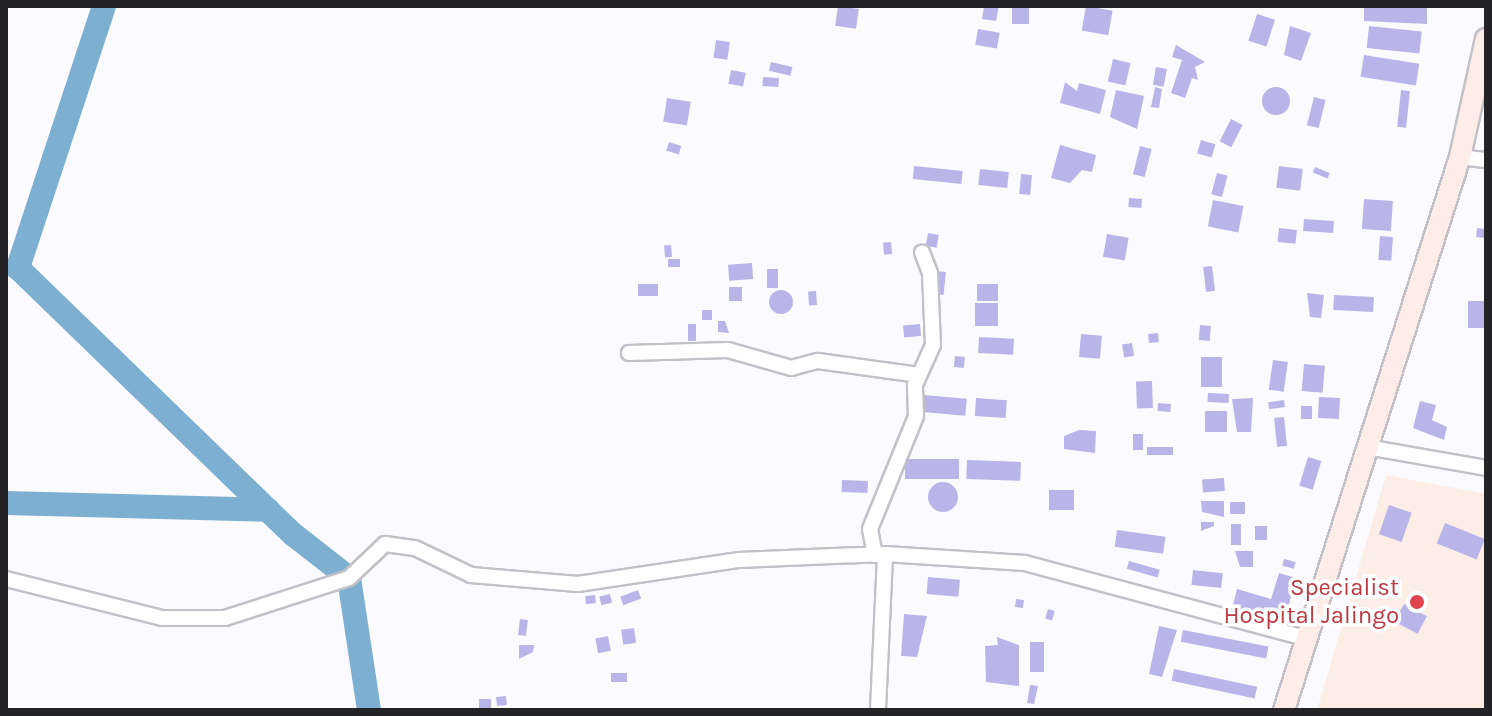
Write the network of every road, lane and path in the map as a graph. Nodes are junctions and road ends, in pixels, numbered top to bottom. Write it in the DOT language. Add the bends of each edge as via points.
graph roads {
  1 [pos="1486,39"];
  2 [pos="1460,157"];
  3 [pos="1486,160"];
  4 [pos="922,252"];
  5 [pos="629,353"];
  6 [pos="919,375"];
  7 [pos="1367,447"];
  8 [pos="1486,468"];
  9 [pos="880,555"];
  10 [pos="6,579"];
  11 [pos="1305,638"];
  12 [pos="878,710"];
  13 [pos="1284,710"];
  1 -- 2 [label="main road"];
  2 -- 3 [label="street"];
  2 -- 7 [label="main road"];
  4 -- 6 [label="street" via="930,273 933,345"];
  5 -- 6 [label="street" via="728,350 791,368 818,361"];
  6 -- 9 [label="street" via="916,416 870,529"];
  7 -- 8 [label="street"];
  7 -- 11 [label="main road"];
  9 -- 10 [label="street" via="739,560 578,584 471,575 415,548 385,544 349,578 225,618 162,618"];
  9 -- 11 [label="street" via="1025,563"];
  9 -- 12 [label="street"];
  11 -- 13 [label="main road"];
}
